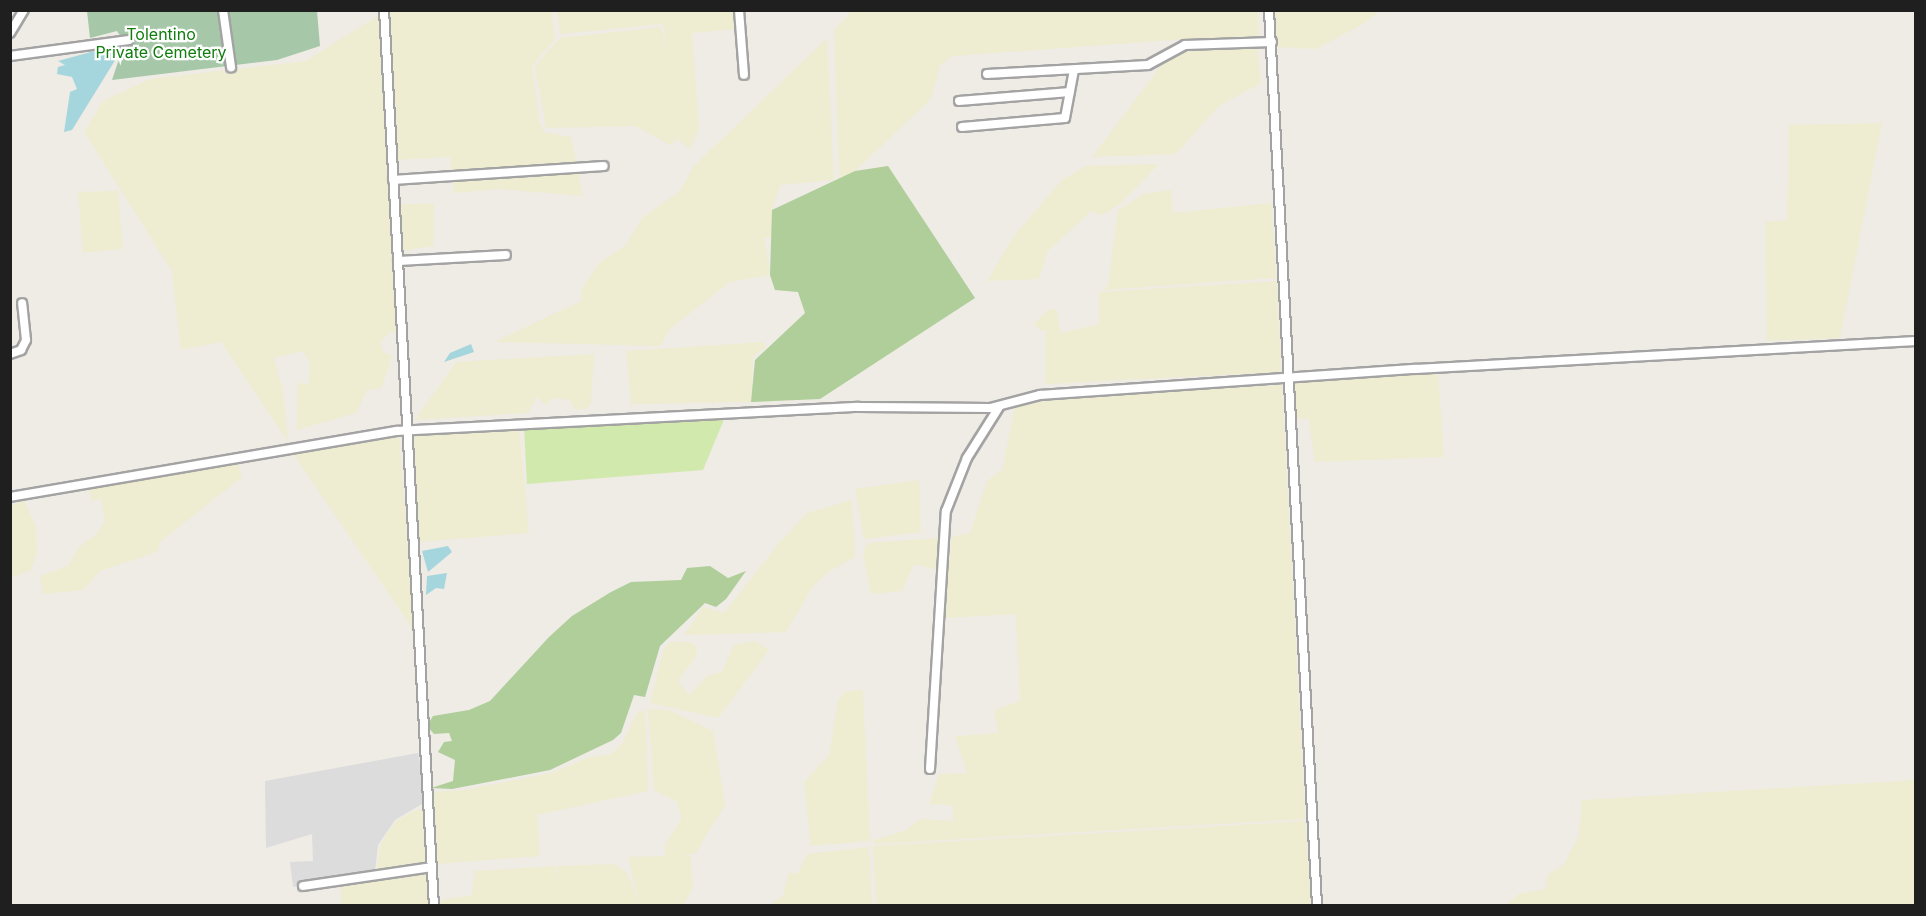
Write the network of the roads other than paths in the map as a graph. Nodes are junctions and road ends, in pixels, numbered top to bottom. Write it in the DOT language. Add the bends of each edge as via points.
graph roads {
  1 [pos="24,10"];
  2 [pos="223,10"];
  3 [pos="384,10"];
  4 [pos="740,10"];
  5 [pos="1269,10"];
  6 [pos="10,33"];
  7 [pos="129,40"];
  8 [pos="1272,42"];
  9 [pos="10,56"];
  10 [pos="231,67"];
  11 [pos="1074,70"];
  12 [pos="987,74"];
  13 [pos="744,75"];
  14 [pos="1070,92"];
  15 [pos="959,101"];
  16 [pos="962,127"];
  17 [pos="603,166"];
  18 [pos="393,180"];
  19 [pos="506,255"];
  20 [pos="398,261"];
  21 [pos="22,303"];
  22 [pos="1916,341"];
  23 [pos="10,354"];
  24 [pos="1288,381"];
  25 [pos="999,407"];
  26 [pos="408,431"];
  27 [pos="10,496"];
  28 [pos="930,769"];
  29 [pos="432,867"];
  30 [pos="303,886"];
  31 [pos="434,906"];
  32 [pos="1317,906"];
  1 -- 6 [label="street"];
  2 -- 10 [label="street"];
  3 -- 18 [label="street"];
  4 -- 13 [label="street"];
  5 -- 8 [label="street"];
  7 -- 9 [label="street"];
  8 -- 11 [label="street" via="1185,45 1148,64"];
  8 -- 24 [label="street"];
  11 -- 12 [label="street"];
  11 -- 14 [label="street"];
  14 -- 15 [label="street"];
  14 -- 16 [label="street" via="1065,118"];
  17 -- 18 [label="street"];
  18 -- 20 [label="street"];
  19 -- 20 [label="street"];
  20 -- 26 [label="street"];
  21 -- 23 [label="street" via="26,340 21,350"];
  22 -- 24 [label="street" via="1414,369"];
  24 -- 25 [label="street" via="1040,395"];
  24 -- 32 [label="street"];
  25 -- 26 [label="street" via="868,407"];
  25 -- 28 [label="street" via="967,458 945,511"];
  26 -- 27 [label="street"];
  26 -- 29 [label="street"];
  29 -- 30 [label="street"];
  29 -- 31 [label="street"];
}
